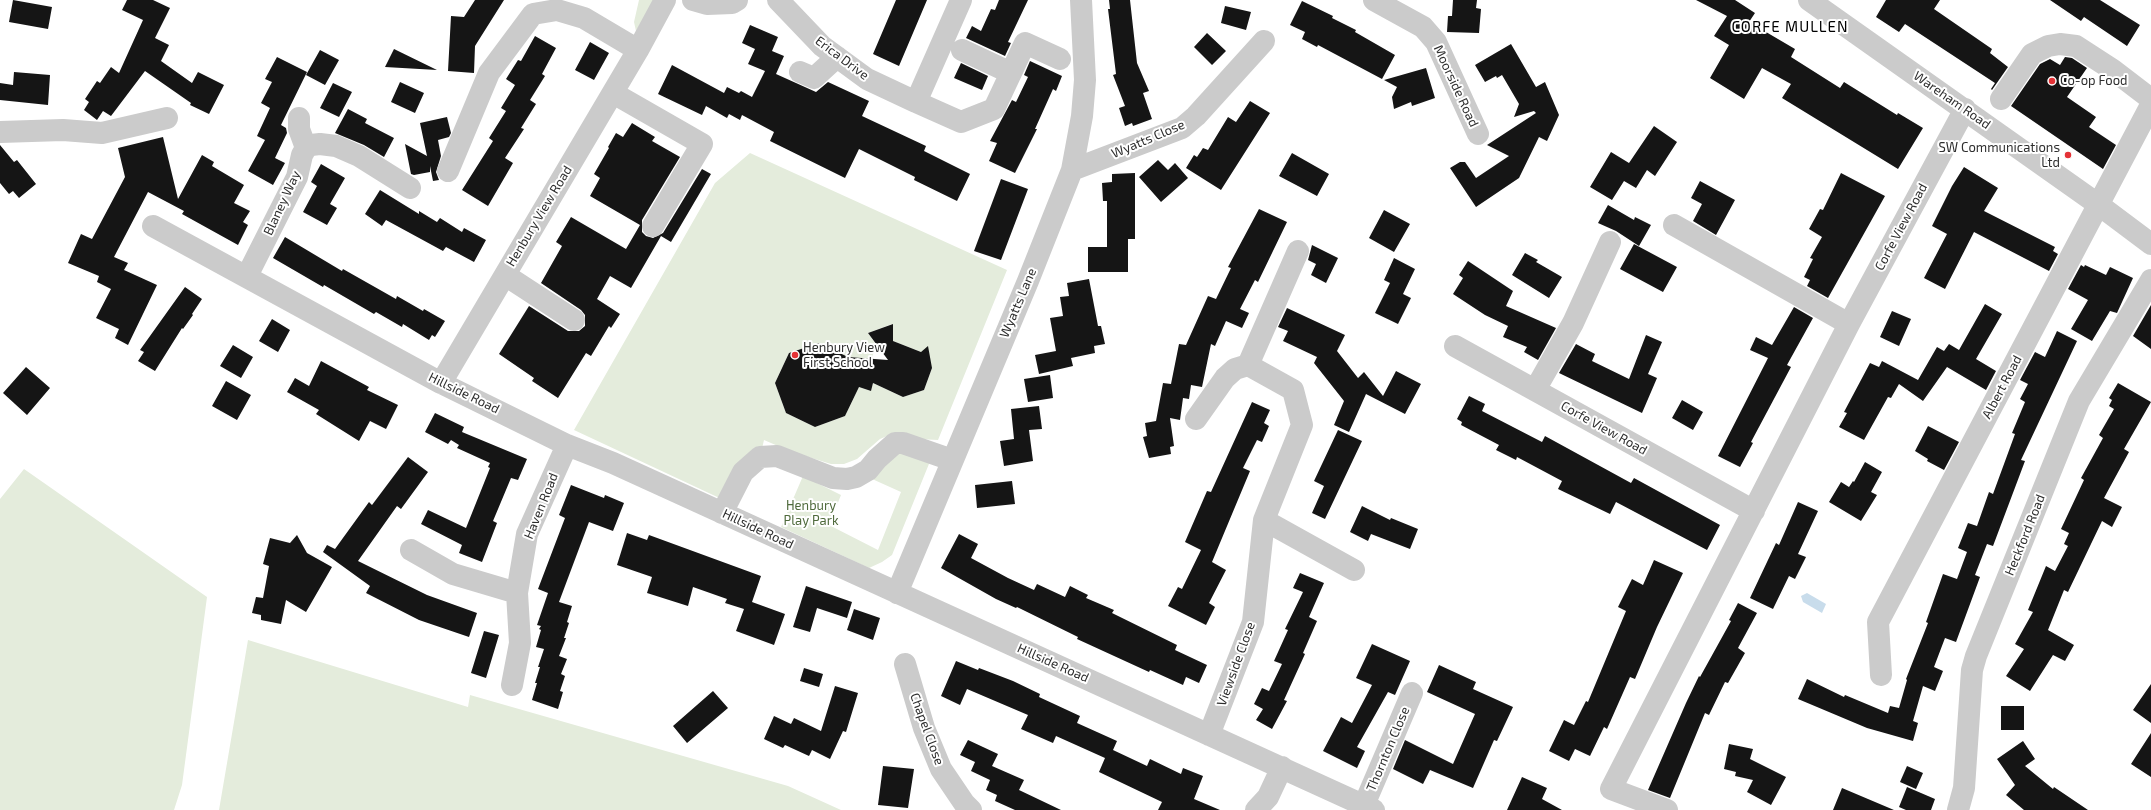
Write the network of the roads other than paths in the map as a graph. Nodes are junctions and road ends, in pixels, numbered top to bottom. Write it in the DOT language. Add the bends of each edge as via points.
graph roads {
  1 [pos="665,0"];
  2 [pos="693,0"];
  3 [pos="736,0"];
  4 [pos="778,0"];
  5 [pos="961,0"];
  6 [pos="1081,0"];
  7 [pos="1374,0"];
  8 [pos="1809,0"];
  9 [pos="1264,41"];
  10 [pos="638,50"];
  11 [pos="962,50"];
  12 [pos="837,57"];
  13 [pos="1060,59"];
  14 [pos="800,72"];
  15 [pos="1011,73"];
  16 [pos="613,93"];
  17 [pos="2001,99"];
  18 [pos="2151,99"];
  19 [pos="916,102"];
  20 [pos="2151,105"];
  21 [pos="1965,109"];
  22 [pos="167,118"];
  23 [pos="298,118"];
  24 [pos="0,132"];
  25 [pos="1478,134"];
  26 [pos="306,148"];
  27 [pos="1072,170"];
  28 [pos="448,171"];
  29 [pos="410,188"];
  30 [pos="2099,205"];
  31 [pos="1674,225"];
  32 [pos="153,226"];
  33 [pos="653,226"];
  34 [pos="1610,242"];
  35 [pos="2151,244"];
  36 [pos="1298,251"];
  37 [pos="505,275"];
  38 [pos="247,276"];
  39 [pos="2151,280"];
  40 [pos="574,320"];
  41 [pos="1849,324"];
  42 [pos="1455,346"];
  43 [pos="1248,365"];
  44 [pos="440,382"];
  45 [pos="1535,390"];
  46 [pos="1196,419"];
  47 [pos="567,445"];
  48 [pos="952,460"];
  49 [pos="1754,511"];
  50 [pos="722,513"];
  51 [pos="1264,520"];
  52 [pos="411,550"];
  53 [pos="1354,570"];
  54 [pos="517,593"];
  55 [pos="896,593"];
  56 [pos="905,664"];
  57 [pos="1881,675"];
  58 [pos="512,685"];
  59 [pos="1412,693"];
  60 [pos="1209,735"];
  61 [pos="1282,767"];
  62 [pos="1369,808"];
  63 [pos="971,810"];
  64 [pos="1256,810"];
  65 [pos="1668,810"];
  66 [pos="1958,810"];
  1 -- 10 [label="street, Henbury View Road"];
  2 -- 3 [label="street" via="707,4 732,3"];
  4 -- 12 [label="street, Erica Drive" via="822,46"];
  5 -- 19 [label="street"];
  6 -- 27 [label="street, Wyatts Lane" via="1085,80 1082,116"];
  7 -- 25 [label="street, Moorside Road" via="1423,27 1436,42"];
  8 -- 21 [label="street, Wareham Road"];
  9 -- 27 [label="street, Wyatts Close" via="1182,128"];
  10 -- 16 [label="street, Henbury View Road"];
  10 -- 28 [label="street" via="584,18 557,10 533,14 489,73"];
  11 -- 15 [label="street"];
  12 -- 14 [label="street" via="814,78"];
  12 -- 19 [label="street, Erica Drive" via="867,79"];
  13 -- 15 [label="street" via="1024,43"];
  15 -- 19 [label="street, Erica Drive" via="994,110 961,122"];
  16 -- 33 [label="street" via="702,144"];
  16 -- 37 [label="street, Henbury View Road"];
  17 -- 18 [label="street" via="2032,54 2048,46 2060,44 2076,46"];
  20 -- 30 [label="street, Albert Road"];
  21 -- 30 [label="street, Wareham Road"];
  21 -- 41 [label="street, Corfe View Road"];
  22 -- 24 [label="street" via="102,133 64,130"];
  23 -- 26 [label="street"];
  26 -- 29 [label="street" via="320,144 336,146 359,156"];
  26 -- 38 [label="street, Blaney Way" via="297,177"];
  27 -- 48 [label="street, Wyatts Lane"];
  30 -- 35 [label="street, Wareham Road"];
  30 -- 57 [label="street, Albert Road" via="1878,622"];
  31 -- 41 [label="street"];
  32 -- 38 [label="street, Hillside Road"];
  34 -- 45 [label="street" via="1573,323"];
  36 -- 43 [label="street"];
  37 -- 40 [label="street"];
  37 -- 44 [label="street, Henbury View Road"];
  38 -- 44 [label="street, Hillside Road"];
  39 -- 66 [label="street, Heckford Road" via="2079,401 1976,656 1972,670 1964,788"];
  41 -- 49 [label="street, Corfe View Road"];
  42 -- 45 [label="street, Corfe View Road"];
  43 -- 46 [label="street" via="1235,369 1225,378"];
  43 -- 51 [label="street, Viewside Close" via="1293,390 1302,425"];
  44 -- 47 [label="street, Hillside Road"];
  45 -- 49 [label="street, Corfe View Road"];
  47 -- 50 [label="street, Hillside Road"];
  47 -- 54 [label="street, Haven Road" via="527,534"];
  48 -- 50 [label="street" via="895,443 868,470 847,479 833,478 777,456 760,457 743,472"];
  48 -- 55 [label="street, Wyatts Lane"];
  49 -- 65 [label="street, Corfe View Road" via="1611,789"];
  50 -- 55 [label="street, Hillside Road"];
  51 -- 53 [label="street"];
  51 -- 60 [label="street, Viewside Close" via="1253,622"];
  52 -- 54 [label="street" via="453,574"];
  54 -- 58 [label="street, Haven Road" via="520,643"];
  55 -- 60 [label="street, Hillside Road"];
  56 -- 63 [label="street, Chapel Close" via="924,728 941,769"];
  59 -- 62 [label="street, Thornton Close"];
  60 -- 61 [label="street, Hillside Road"];
  61 -- 62 [label="street, Hillside Road"];
  61 -- 64 [label="street" via="1268,797"];
}
